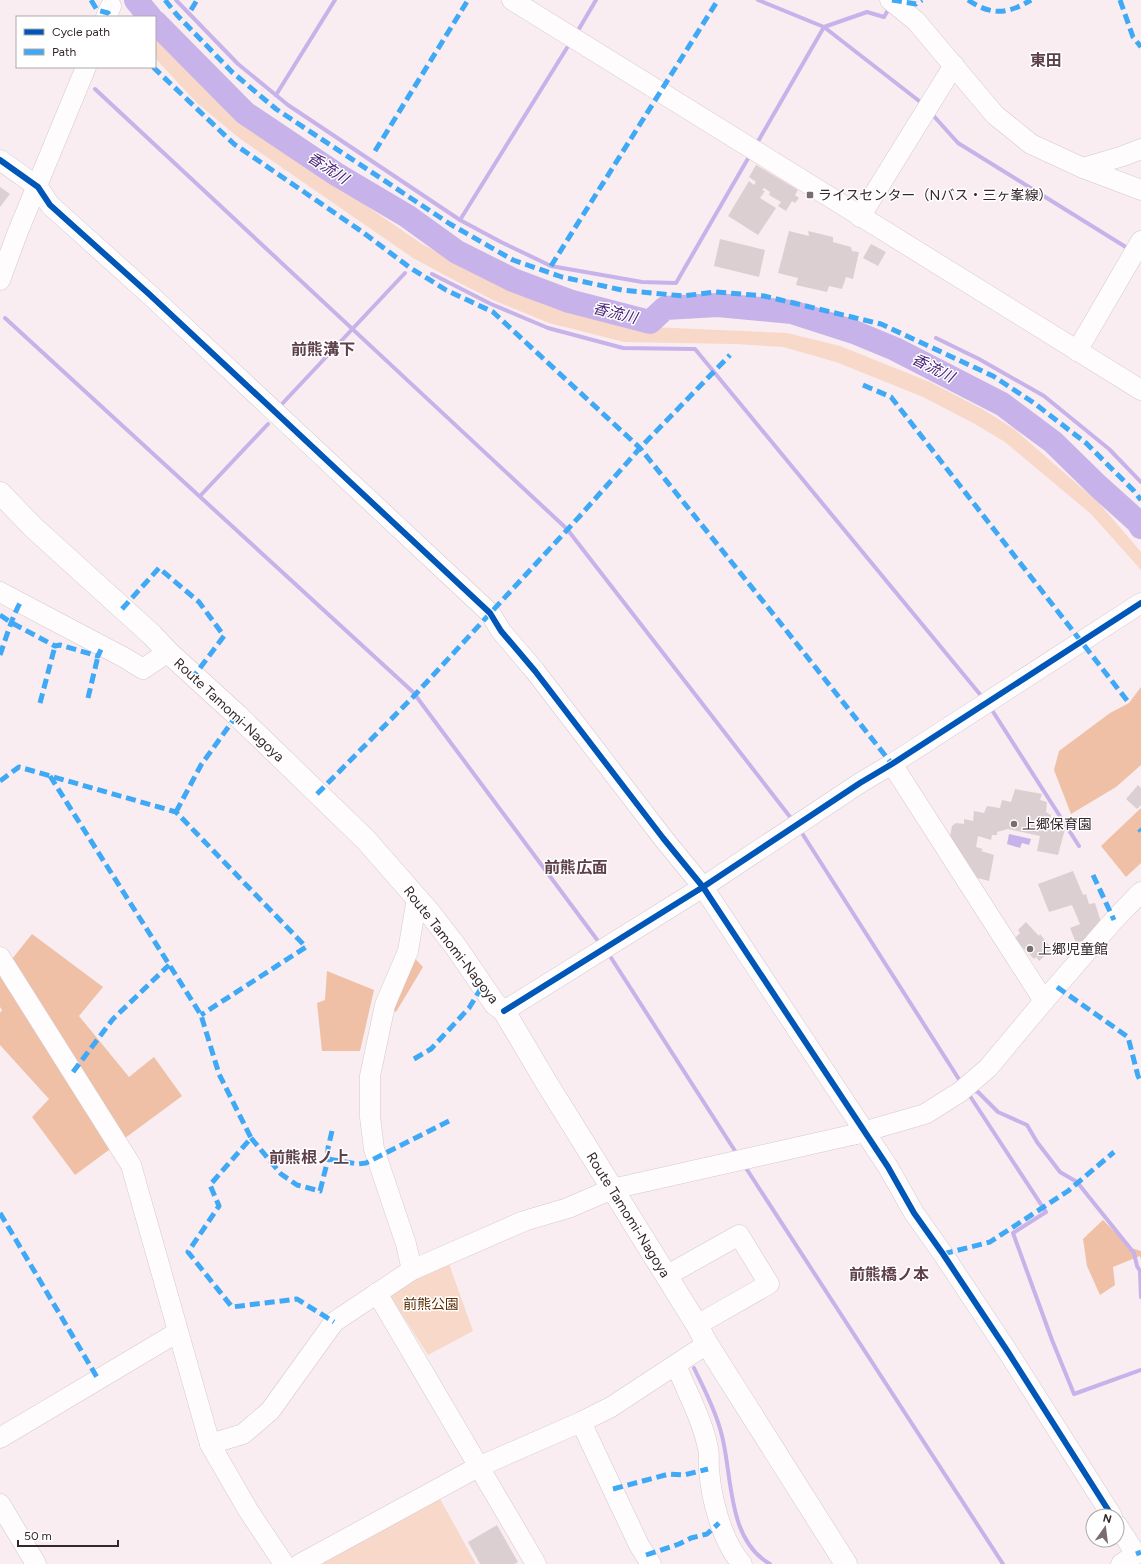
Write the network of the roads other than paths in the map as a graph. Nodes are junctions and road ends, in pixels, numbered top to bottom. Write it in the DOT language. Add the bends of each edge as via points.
graph roads {
  1 [pos="512,0"];
  2 [pos="890,0"];
  3 [pos="954,65"];
  4 [pos="86,68"];
  5 [pos="1141,149"];
  6 [pos="0,160"];
  7 [pos="1083,168"];
  8 [pos="38,186"];
  9 [pos="1141,190"];
  10 [pos="860,217"];
  11 [pos="1141,242"];
  12 [pos="0,280"];
  13 [pos="1077,351"];
  14 [pos="1141,390"];
  15 [pos="0,493"];
  16 [pos="0,592"];
  17 [pos="1141,603"];
  18 [pos="168,652"];
  19 [pos="892,764"];
  20 [pos="703,887"];
  21 [pos="1141,892"];
  22 [pos="417,898"];
  23 [pos="0,957"];
  24 [pos="1044,1001"];
  25 [pos="504,1011"];
  26 [pos="865,1132"];
  27 [pos="612,1189"];
  28 [pos="412,1270"];
  29 [pos="666,1276"];
  30 [pos="378,1293"];
  31 [pos="697,1325"];
  32 [pos="178,1332"];
  33 [pos="707,1344"];
  34 [pos="676,1365"];
  35 [pos="581,1422"];
  36 [pos="0,1438"];
  37 [pos="210,1444"];
  38 [pos="478,1467"];
  39 [pos="0,1504"];
  40 [pos="1107,1508"];
  41 [pos="1125,1537"];
  42 [pos="36,1564"];
  43 [pos="284,1564"];
  44 [pos="300,1564"];
  45 [pos="536,1564"];
  46 [pos="651,1564"];
  47 [pos="742,1564"];
  48 [pos="846,1564"];
  49 [pos="1121,1564"];
  1 -- 10 [label="street"];
  2 -- 3 [label="street" via="916,21"];
  3 -- 7 [label="street" via="995,114 1031,144"];
  3 -- 10 [label="street"];
  4 -- 8 [label="street"];
  5 -- 7 [label="street"];
  6 -- 8 [label="street"];
  7 -- 9 [label="street"];
  8 -- 12 [label="street"];
  8 -- 20 [label="street" via="50,205 149,294 490,613"];
  10 -- 13 [label="street"];
  11 -- 13 [label="street"];
  13 -- 14 [label="street"];
  15 -- 18 [label="main road, Route Tamomi-Nagoya" via="34,528"];
  16 -- 18 [label="street" via="143,669"];
  17 -- 19 [label="street"];
  18 -- 22 [label="main road, Route Tamomi-Nagoya" via="366,840"];
  19 -- 20 [label="street"];
  19 -- 24 [label="street"];
  20 -- 25 [label="street"];
  20 -- 26 [label="street"];
  21 -- 24 [label="street"];
  22 -- 25 [label="main road, Route Tamomi-Nagoya" via="456,946 495,1004"];
  22 -- 28 [label="street" via="408,951 385,1005 370,1076 370,1117 374,1149 406,1244"];
  23 -- 32 [label="street" via="131,1165"];
  24 -- 26 [label="street" via="988,1068 960,1092 925,1114"];
  25 -- 27 [label="main road, Route Tamomi-Nagoya"];
  26 -- 27 [label="street"];
  26 -- 40 [label="street" via="914,1213 1008,1352"];
  27 -- 28 [label="street" via="568,1208 524,1221"];
  27 -- 29 [label="main road, Route Tamomi-Nagoya"];
  28 -- 30 [label="street"];
  29 -- 31 [label="main road, Route Tamomi-Nagoya"];
  29 -- 31 [label="street" via="739,1236 769,1284"];
  30 -- 37 [label="street" via="334,1322 270,1411 243,1434"];
  30 -- 38 [label="street"];
  31 -- 33 [label="main road, Route Tamomi-Nagoya"];
  32 -- 36 [label="street"];
  32 -- 37 [label="street"];
  33 -- 34 [label="street"];
  33 -- 48 [label="main road, Route Tamomi-Nagoya"];
  34 -- 35 [label="street" via="611,1407"];
  34 -- 47 [label="street" via="709,1449 708,1469 719,1523"];
  35 -- 38 [label="street"];
  35 -- 46 [label="street"];
  37 -- 43 [label="street" via="248,1510"];
  38 -- 44 [label="street"];
  38 -- 45 [label="street"];
  39 -- 42 [label="street"];
  41 -- 49 [label="street" via="1136,1554"];
}
